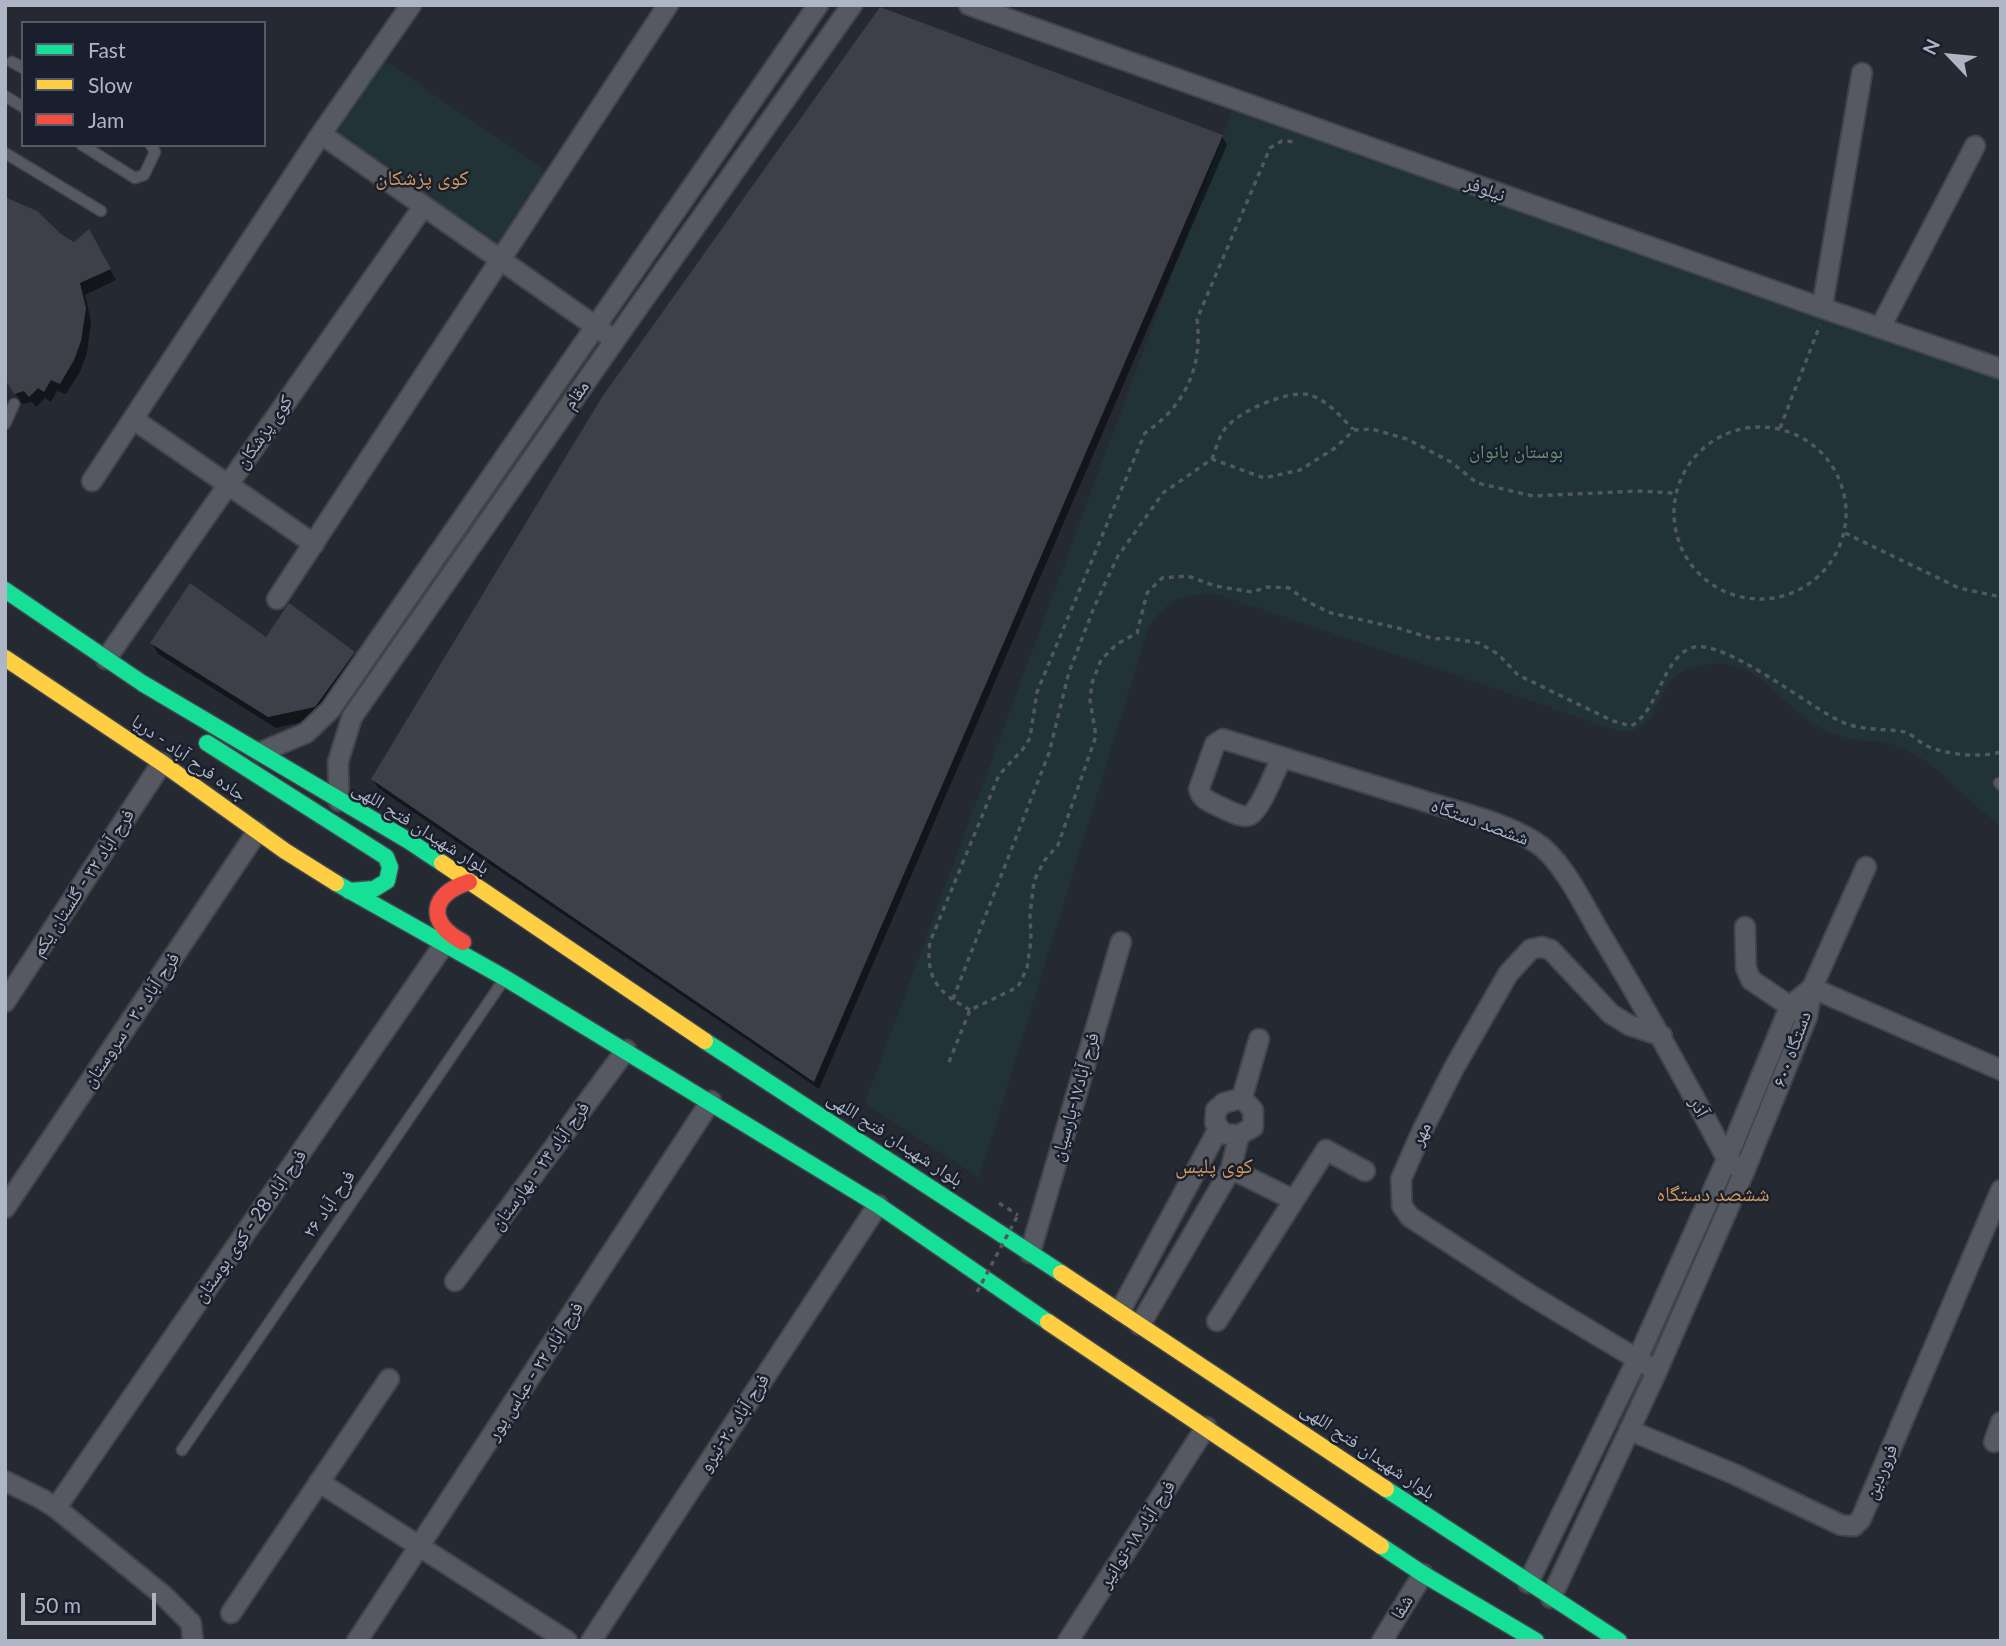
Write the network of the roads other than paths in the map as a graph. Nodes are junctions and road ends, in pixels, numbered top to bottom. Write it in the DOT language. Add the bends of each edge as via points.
graph roads {
  1 [pos="411,5"];
  2 [pos="668,5"];
  3 [pos="818,5"];
  4 [pos="852,5"];
  5 [pos="969,5"];
  6 [pos="12,62"];
  7 [pos="21,67"];
  8 [pos="1862,73"];
  9 [pos="5,96"];
  10 [pos="21,106"];
  11 [pos="321,134"];
  12 [pos="1975,146"];
  13 [pos="85,147"];
  14 [pos="152,147"];
  15 [pos="5,153"];
  16 [pos="423,207"];
  17 [pos="101,211"];
  18 [pos="500,261"];
  19 [pos="1826,317"];
  20 [pos="595,326"];
  21 [pos="1880,328"];
  22 [pos="615,340"];
  23 [pos="2001,369"];
  24 [pos="14,404"];
  25 [pos="133,419"];
  26 [pos="5,424"];
  27 [pos="92,481"];
  28 [pos="227,485"];
  29 [pos="314,544"];
  30 [pos="5,590"];
  31 [pos="276,600"];
  32 [pos="5,658"];
  33 [pos="106,659"];
  34 [pos="142,683"];
  35 [pos="261,752"];
  36 [pos="1282,757"];
  37 [pos="162,763"];
  38 [pos="339,801"];
  39 [pos="257,832"];
  40 [pos="1866,867"];
  41 [pos="469,882"];
  42 [pos="349,891"];
  43 [pos="1745,927"];
  44 [pos="1121,942"];
  45 [pos="445,943"];
  46 [pos="505,978"];
  47 [pos="1812,988"];
  48 [pos="5,1002"];
  49 [pos="1790,1006"];
  50 [pos="564,1013"];
  51 [pos="1807,1017"];
  52 [pos="1662,1036"];
  53 [pos="1259,1040"];
  54 [pos="626,1050"];
  55 [pos="2001,1070"];
  56 [pos="1242,1098"];
  57 [pos="711,1101"];
  58 [pos="1219,1128"];
  59 [pos="1239,1135"];
  60 [pos="1727,1159"];
  61 [pos="1231,1169"];
  62 [pos="1365,1171"];
  63 [pos="1744,1172"];
  64 [pos="2001,1190"];
  65 [pos="1294,1200"];
  66 [pos="878,1205"];
  67 [pos="5,1208"];
  68 [pos="1030,1253"];
  69 [pos="455,1282"];
  70 [pos="1120,1311"];
  71 [pos="1217,1321"];
  72 [pos="1140,1325"];
  73 [pos="1637,1360"];
  74 [pos="1657,1371"];
  75 [pos="388,1379"];
  76 [pos="2001,1422"];
  77 [pos="1206,1427"];
  78 [pos="1629,1430"];
  79 [pos="1994,1442"];
  80 [pos="182,1450"];
  81 [pos="5,1481"];
  82 [pos="319,1482"];
  83 [pos="55,1508"];
  84 [pos="421,1546"];
  85 [pos="1423,1574"];
  86 [pos="1528,1583"];
  87 [pos="1551,1598"];
  88 [pos="230,1613"];
  89 [pos="193,1641"];
  90 [pos="357,1641"];
  91 [pos="567,1641"];
  92 [pos="591,1641"];
  93 [pos="1068,1641"];
  94 [pos="1382,1641"];
  95 [pos="1536,1641"];
  96 [pos="1619,1641"];
  1 -- 11 [label="street"];
  2 -- 18 [label="street"];
  3 -- 20 [label="street, مقام"];
  4 -- 22 [label="street, مقام"];
  5 -- 19 [label="street, نیلوفر"];
  6 -- 7 [label="lane"];
  8 -- 19 [label="street"];
  9 -- 10 [label="lane"];
  11 -- 16 [label="street"];
  11 -- 25 [label="street"];
  12 -- 21 [label="street"];
  13 -- 14 [label="lane" via="135,178 144,175 151,164 156,152"];
  15 -- 17 [label="lane"];
  16 -- 18 [label="street"];
  16 -- 28 [label="street, کوی پزشکان"];
  18 -- 20 [label="street"];
  18 -- 29 [label="street"];
  19 -- 21 [label="street, نیلوفر"];
  20 -- 22 [label="street"];
  20 -- 35 [label="street, مقام" via="330,710 306,733"];
  21 -- 23 [label="street, نیلوفر"];
  22 -- 38 [label="street, مقام" via="352,717 338,762"];
  24 -- 26 [label="lane"];
  25 -- 27 [label="street"];
  25 -- 28 [label="street"];
  28 -- 29 [label="street"];
  28 -- 33 [label="street, کوی پزشکان"];
  29 -- 31 [label="street"];
  30 -- 33 [label="main road, جاده فرح آباد - دریا"];
  32 -- 37 [label="main road, جاده فرح آباد - دریا"];
  33 -- 34 [label="main road, جاده فرح آباد - دریا"];
  34 -- 35 [label="main road, بلوار شهیدان فتح اللهی"];
  34 -- 42 [label="main road" via="201,739 386,857 391,867 381,888"];
  35 -- 38 [label="main road, بلوار شهیدان فتح اللهی"];
  36 -- 36 [label="street, ششصد دستگاه" via="1250,815 1242,816 1200,794 1215,744 1223,739"];
  36 -- 52 [label="street, ششصد دستگاه" via="1502,827 1537,843 1568,879"];
  37 -- 39 [label="main road, جاده فرح آباد - دریا"];
  37 -- 48 [label="street, فرح آباد ۳۲ - گلستان یکم"];
  38 -- 41 [label="main road, بلوار شهیدان فتح اللهی"];
  39 -- 42 [label="main road, جاده فرح آباد - دریا"];
  39 -- 67 [label="street, فرح آباد ۳۰ - سروستان"];
  40 -- 47 [label="street"];
  41 -- 50 [label="main road" via="453,887 437,907 445,931 548,996"];
  41 -- 68 [label="main road, بلوار شهیدان فتح اللهی"];
  42 -- 45 [label="main road"];
  43 -- 49 [label="street" via="1746,968 1751,980"];
  44 -- 68 [label="street, فرح آباد۱۷-پارسیان"];
  45 -- 46 [label="main road"];
  45 -- 83 [label="street, فرح آباد 28 - کوی بوستان"];
  46 -- 50 [label="main road"];
  46 -- 80 [label="lane, فرح آباد ۲۶"];
  47 -- 49 [label="street, ۶۰۰ دستگاه"];
  47 -- 51 [label="street, ۶۰۰ دستگاه"];
  47 -- 55 [label="street"];
  49 -- 51 [label="street"];
  49 -- 60 [label="street, ۶۰۰ دستگاه"];
  50 -- 54 [label="main road"];
  51 -- 63 [label="street, ۶۰۰ دستگاه"];
  52 -- 60 [label="street, آذر"];
  52 -- 73 [label="street, مهر" via="1611,1014 1551,950 1531,949 1508,974 1454,1068 1401,1180 1402,1206 1409,1217"];
  53 -- 56 [label="street"];
  54 -- 57 [label="main road"];
  54 -- 69 [label="street, فرح آباد ۲۴ - بهارستان"];
  56 -- 58 [label="street" via="1216,1110"];
  56 -- 59 [label="street" via="1253,1110 1253,1127"];
  57 -- 66 [label="main road"];
  57 -- 84 [label="street, فرح آباد ۲۲ - عباس پور"];
  58 -- 59 [label="street" via="1224,1134"];
  58 -- 70 [label="street"];
  59 -- 61 [label="street"];
  60 -- 63 [label="street, آذر"];
  60 -- 73 [label="street, ۶۰۰ دستگاه"];
  61 -- 65 [label="street"];
  61 -- 72 [label="street"];
  62 -- 65 [label="street" via="1326,1150"];
  63 -- 74 [label="street, ۶۰۰ دستگاه"];
  64 -- 78 [label="street, فروردین" via="1861,1519 1854,1526 1841,1525"];
  65 -- 71 [label="street"];
  66 -- 77 [label="main road"];
  66 -- 92 [label="street, فرح آباد ۲۰-نیرو"];
  68 -- 70 [label="main road, بلوار شهیدان فتح اللهی"];
  70 -- 72 [label="main road, بلوار شهیدان فتح اللهی"];
  72 -- 86 [label="main road, بلوار شهیدان فتح اللهی"];
  73 -- 74 [label="street, مهر"];
  73 -- 86 [label="street, ۶۰۰ دستگاه"];
  74 -- 78 [label="street, ۶۰۰ دستگاه"];
  75 -- 82 [label="street"];
  76 -- 79 [label="street"];
  77 -- 85 [label="main road"];
  77 -- 93 [label="street, فرح آباد ۱۸-توانیر"];
  78 -- 87 [label="street, ۶۰۰ دستگاه"];
  81 -- 83 [label="street"];
  82 -- 84 [label="street"];
  82 -- 88 [label="street"];
  83 -- 89 [label="street" via="164,1596 191,1623"];
  84 -- 90 [label="street, فرح آباد ۲۲ - عباس پور"];
  84 -- 91 [label="street"];
  85 -- 94 [label="street, شفا"];
  85 -- 95 [label="main road"];
  86 -- 87 [label="main road, بلوار شهیدان فتح اللهی"];
  87 -- 96 [label="main road, بلوار شهیدان فتح اللهی"];
}
